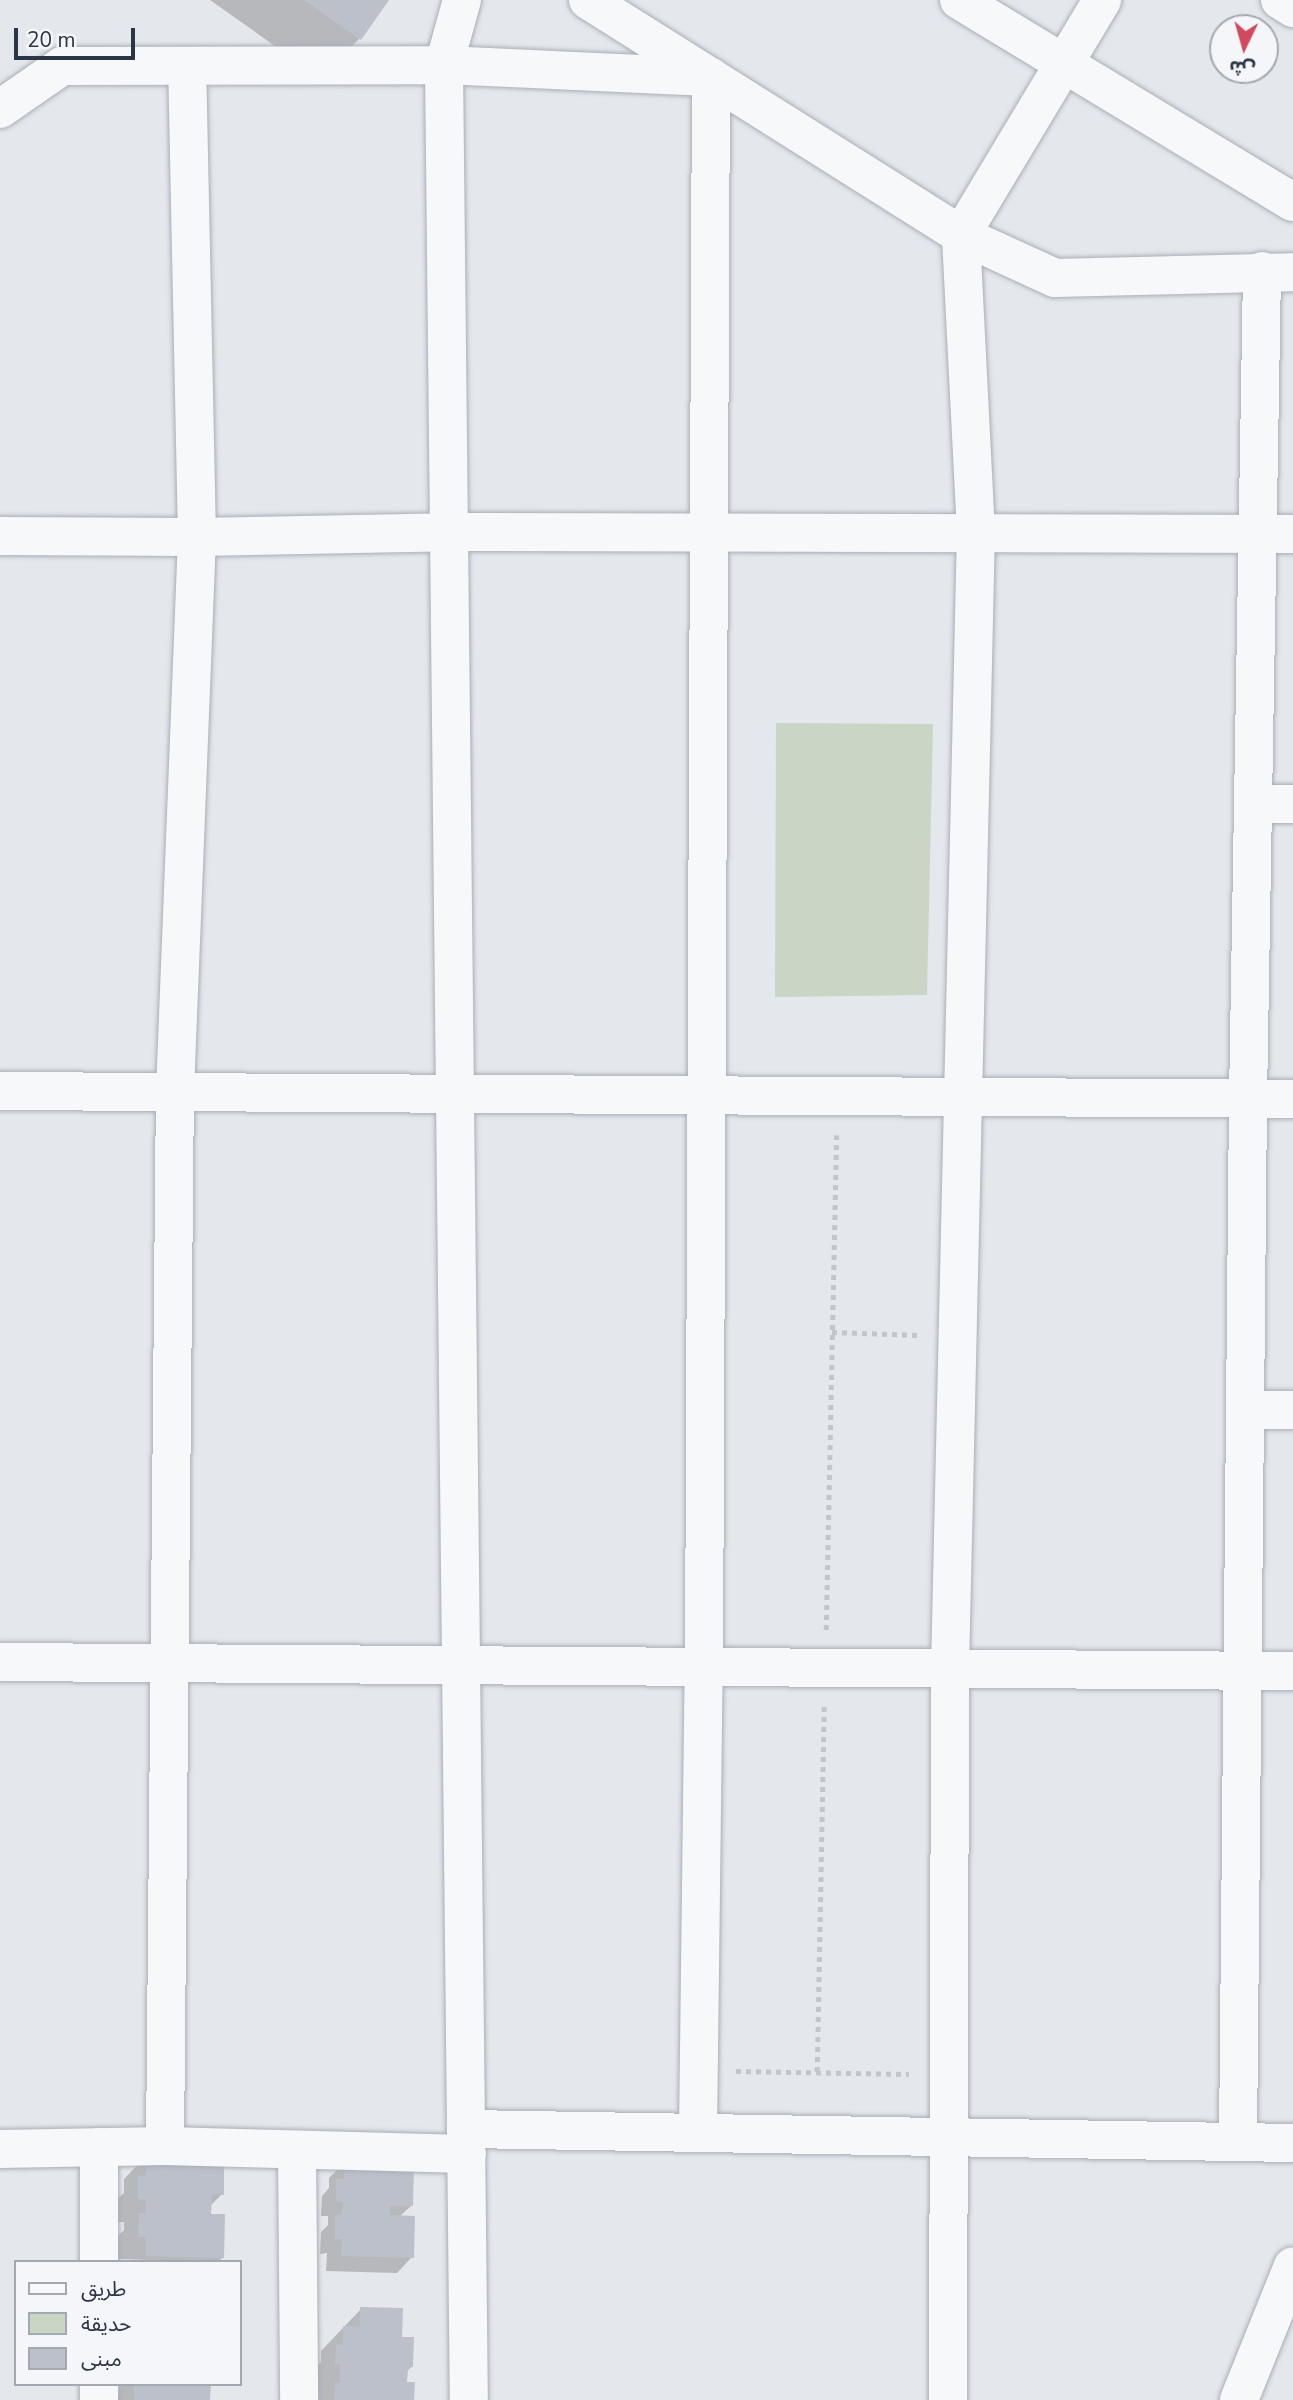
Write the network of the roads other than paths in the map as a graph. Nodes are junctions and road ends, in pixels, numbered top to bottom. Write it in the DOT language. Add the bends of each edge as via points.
graph roads {
  1 [pos="462,0"];
  2 [pos="588,0"];
  3 [pos="959,0"];
  4 [pos="1102,0"];
  5 [pos="1280,0"];
  6 [pos="1293,8"];
  7 [pos="1064,64"];
  8 [pos="444,65"];
  9 [pos="187,66"];
  10 [pos="711,77"];
  11 [pos="0,109"];
  12 [pos="1293,202"];
  13 [pos="961,235"];
  14 [pos="1277,272"];
  15 [pos="449,532"];
  16 [pos="710,533"];
  17 [pos="976,533"];
  18 [pos="1275,534"];
  19 [pos="0,536"];
  20 [pos="197,537"];
  21 [pos="1253,804"];
  22 [pos="1293,804"];
  23 [pos="0,1091"];
  24 [pos="175,1093"];
  25 [pos="455,1094"];
  26 [pos="706,1096"];
  27 [pos="963,1098"];
  28 [pos="1248,1099"];
  29 [pos="1293,1099"];
  30 [pos="1245,1410"];
  31 [pos="1293,1410"];
  32 [pos="0,1662"];
  33 [pos="168,1663"];
  34 [pos="462,1665"];
  35 [pos="704,1667"];
  36 [pos="950,1668"];
  37 [pos="1242,1671"];
  38 [pos="1293,1671"];
  39 [pos="698,2133"];
  40 [pos="948,2138"];
  41 [pos="467,2141"];
  42 [pos="1238,2142"];
  43 [pos="1293,2143"];
  44 [pos="165,2146"];
  45 [pos="99,2147"];
  46 [pos="0,2149"];
  47 [pos="297,2150"];
  48 [pos="99,2260"];
  49 [pos="1293,2266"];
  50 [pos="299,2400"];
  51 [pos="469,2400"];
  52 [pos="948,2400"];
  53 [pos="1239,2400"];
  1 -- 8 [label="street"];
  2 -- 10 [label="street"];
  3 -- 7 [label="street"];
  4 -- 7 [label="street"];
  5 -- 6 [label="street"];
  7 -- 12 [label="street"];
  7 -- 13 [label="street"];
  8 -- 9 [label="street"];
  8 -- 10 [label="street"];
  8 -- 15 [label="street"];
  9 -- 11 [label="street" via="62,66"];
  9 -- 20 [label="street"];
  10 -- 13 [label="street"];
  10 -- 16 [label="street"];
  13 -- 14 [label="street" via="1055,278"];
  13 -- 17 [label="street"];
  14 -- 18 [label="street"];
  15 -- 16 [label="street"];
  15 -- 20 [label="street"];
  15 -- 25 [label="street"];
  16 -- 17 [label="street"];
  16 -- 26 [label="street"];
  17 -- 18 [label="street"];
  17 -- 27 [label="street"];
  18 -- 21 [label="street"];
  19 -- 20 [label="street"];
  20 -- 24 [label="street"];
  21 -- 22 [label="street"];
  21 -- 28 [label="street"];
  23 -- 24 [label="street"];
  24 -- 25 [label="street"];
  24 -- 33 [label="street"];
  25 -- 26 [label="street"];
  25 -- 34 [label="street"];
  26 -- 27 [label="street"];
  26 -- 35 [label="street"];
  27 -- 28 [label="street"];
  27 -- 36 [label="street"];
  28 -- 29 [label="street"];
  28 -- 30 [label="street"];
  30 -- 31 [label="street"];
  30 -- 37 [label="street"];
  32 -- 33 [label="street"];
  33 -- 34 [label="street"];
  33 -- 44 [label="street"];
  34 -- 35 [label="street"];
  34 -- 41 [label="street"];
  35 -- 36 [label="street"];
  35 -- 39 [label="street"];
  36 -- 37 [label="street"];
  36 -- 40 [label="street"];
  37 -- 38 [label="street"];
  37 -- 42 [label="street"];
  39 -- 40 [label="street"];
  39 -- 41 [label="street"];
  40 -- 42 [label="street"];
  40 -- 52 [label="street"];
  41 -- 47 [label="street"];
  41 -- 51 [label="street"];
  42 -- 43 [label="street"];
  44 -- 45 [label="street"];
  44 -- 47 [label="street"];
  45 -- 46 [label="street"];
  45 -- 48 [label="street"];
  47 -- 50 [label="street"];
  49 -- 53 [label="street"];
}
